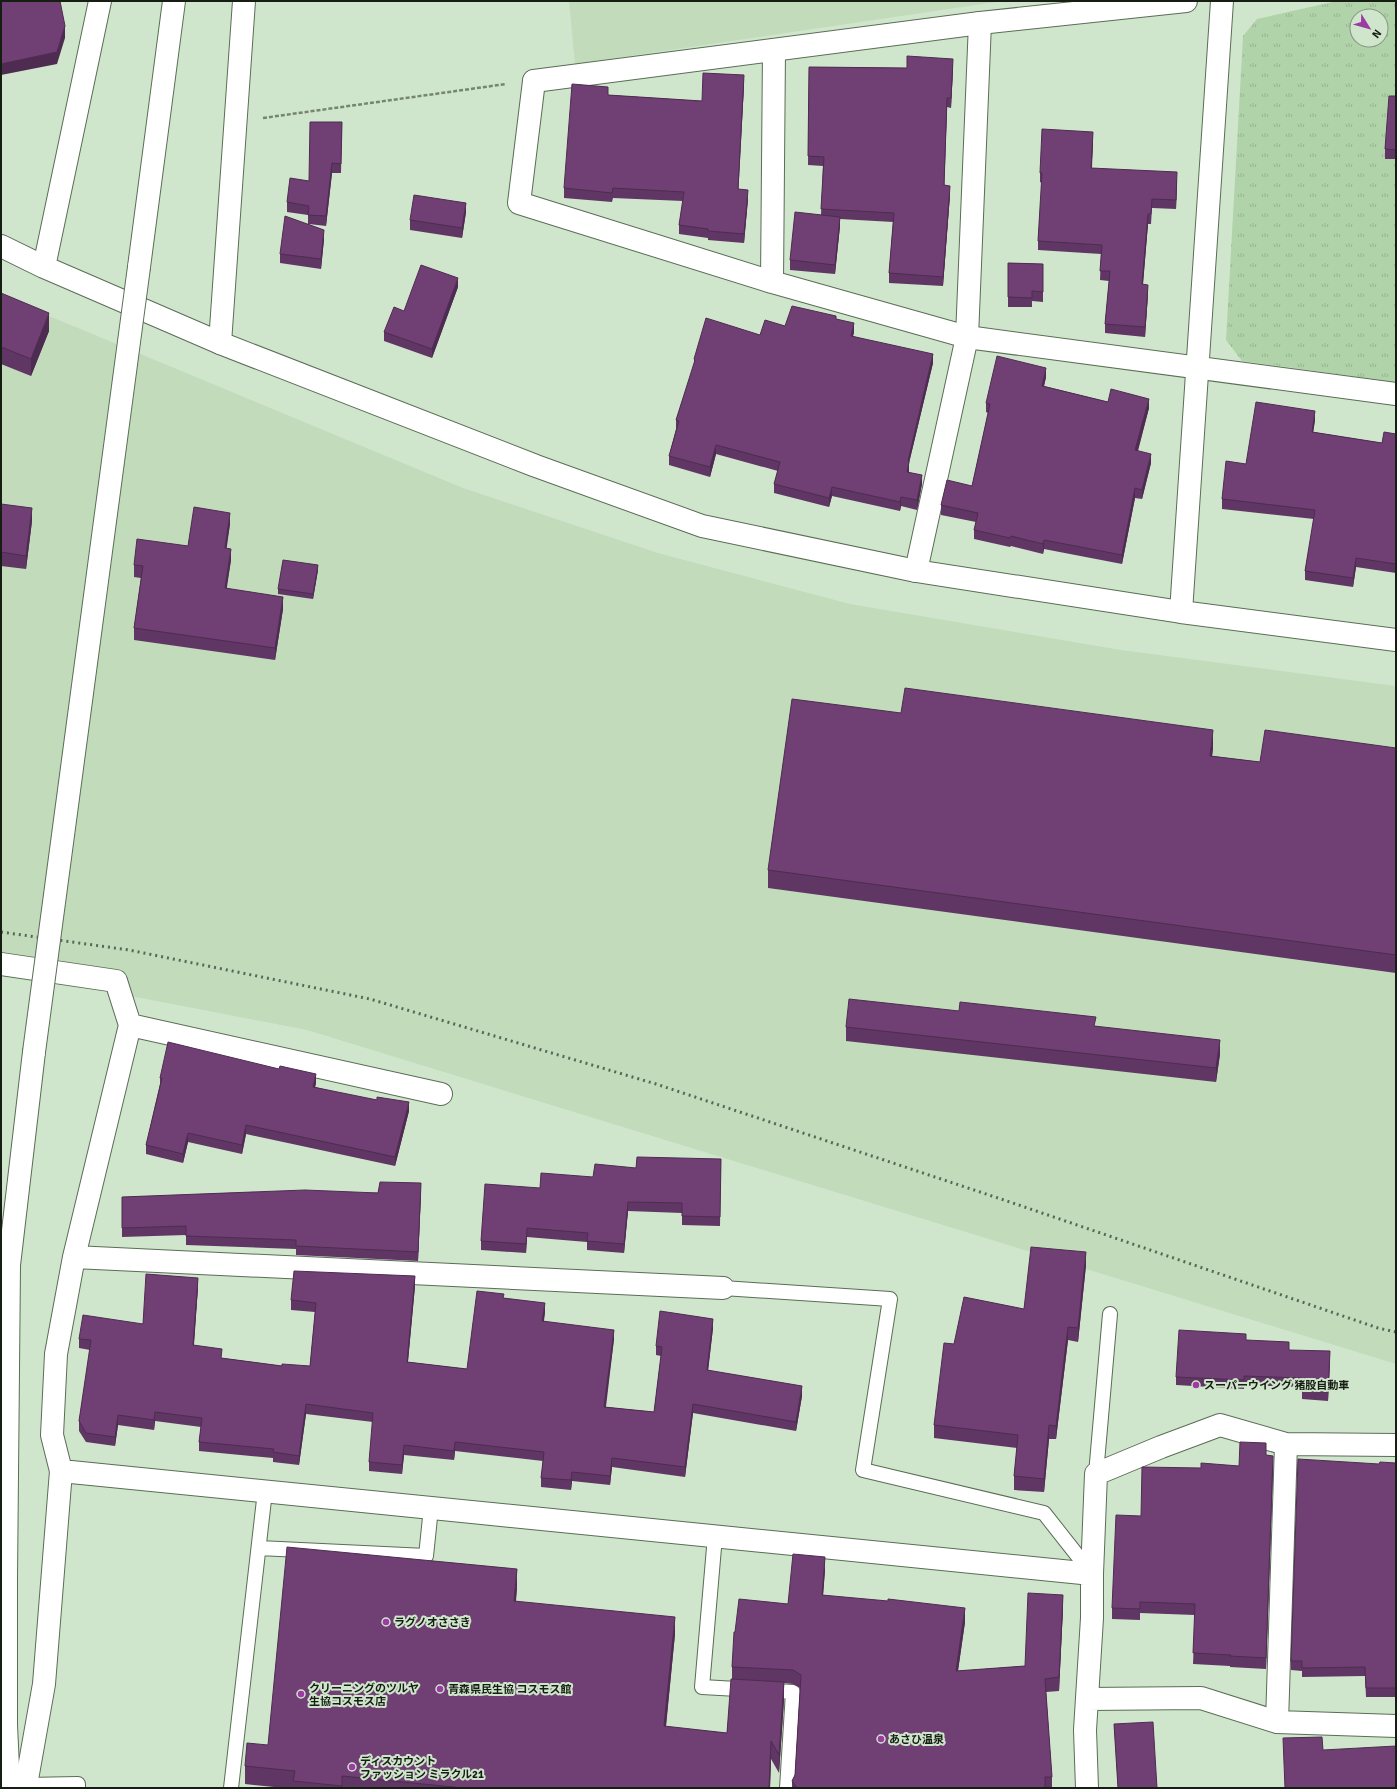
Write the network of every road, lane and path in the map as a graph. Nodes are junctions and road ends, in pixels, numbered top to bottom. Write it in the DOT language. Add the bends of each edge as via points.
graph roads {
  1 [pos="100,1"];
  2 [pos="174,1"];
  3 [pos="244,1"];
  4 [pos="1186,1"];
  5 [pos="1222,1"];
  6 [pos="980,23"];
  7 [pos="774,50"];
  8 [pos="534,81"];
  9 [pos="235,122"];
  10 [pos="1,246"];
  11 [pos="44,267"];
  12 [pos="772,282"];
  13 [pos="967,337"];
  14 [pos="220,343"];
  15 [pos="1198,368"];
  16 [pos="1396,394"];
  17 [pos="916,572"];
  18 [pos="1181,612"];
  19 [pos="1396,640"];
  20 [pos="1,964"];
  21 [pos="130,1025"];
  22 [pos="442,1094"];
  23 [pos="74,1257"];
  24 [pos="723,1288"];
  25 [pos="1110,1314"];
  26 [pos="1286,1444"];
  27 [pos="1396,1446"];
  28 [pos="61,1471"];
  29 [pos="1096,1474"];
  30 [pos="265,1491"];
  31 [pos="431,1508"];
  32 [pos="715,1536"];
  33 [pos="259,1548"];
  34 [pos="1092,1574"];
  35 [pos="1087,1699"];
  36 [pos="1277,1722"];
  37 [pos="4,1723"];
  38 [pos="1396,1726"];
  39 [pos="19,1787"];
  40 [pos="78,1788"];
  41 [pos="231,1788"];
  42 [pos="787,1788"];
  43 [pos="1087,1788"];
  1 -- 11 [label="street"];
  2 -- 37 [label="street, bridge" via="34,1052 9,1264"];
  3 -- 9 [label="street"];
  4 -- 6 [label="street"];
  5 -- 15 [label="street"];
  6 -- 7 [label="street"];
  6 -- 13 [label="street"];
  7 -- 8 [label="street"];
  7 -- 12 [label="street"];
  8 -- 9 [label="path"];
  8 -- 12 [label="street" via="519,203"];
  9 -- 14 [label="street"];
  10 -- 11 [label="street"];
  11 -- 14 [label="street"];
  12 -- 13 [label="street"];
  13 -- 15 [label="street"];
  13 -- 17 [label="street"];
  14 -- 17 [label="street" via="536,466 702,526"];
  15 -- 16 [label="street"];
  15 -- 18 [label="street"];
  17 -- 18 [label="street"];
  18 -- 19 [label="street"];
  20 -- 21 [label="street" via="116,981"];
  21 -- 22 [label="street"];
  21 -- 23 [label="street"];
  23 -- 24 [label="street"];
  23 -- 28 [label="street" via="56,1354 52,1435"];
  24 -- 34 [label="lane" via="890,1299 863,1470 1044,1513"];
  25 -- 29 [label="lane"];
  26 -- 27 [label="street"];
  26 -- 29 [label="street" via="1220,1425"];
  26 -- 36 [label="street"];
  28 -- 30 [label="street"];
  28 -- 39 [label="street" via="44,1684"];
  29 -- 34 [label="street"];
  30 -- 31 [label="street"];
  30 -- 33 [label="lane"];
  31 -- 32 [label="street"];
  31 -- 33 [label="lane" via="426,1556"];
  32 -- 34 [label="street"];
  32 -- 42 [label="lane" via="702,1687 793,1692"];
  33 -- 41 [label="lane"];
  34 -- 35 [label="street"];
  35 -- 36 [label="street" via="1200,1698"];
  35 -- 43 [label="street"];
  36 -- 38 [label="street"];
  37 -- 39 [label="street"];
  39 -- 40 [label="lane" via="78,1784"];
}
